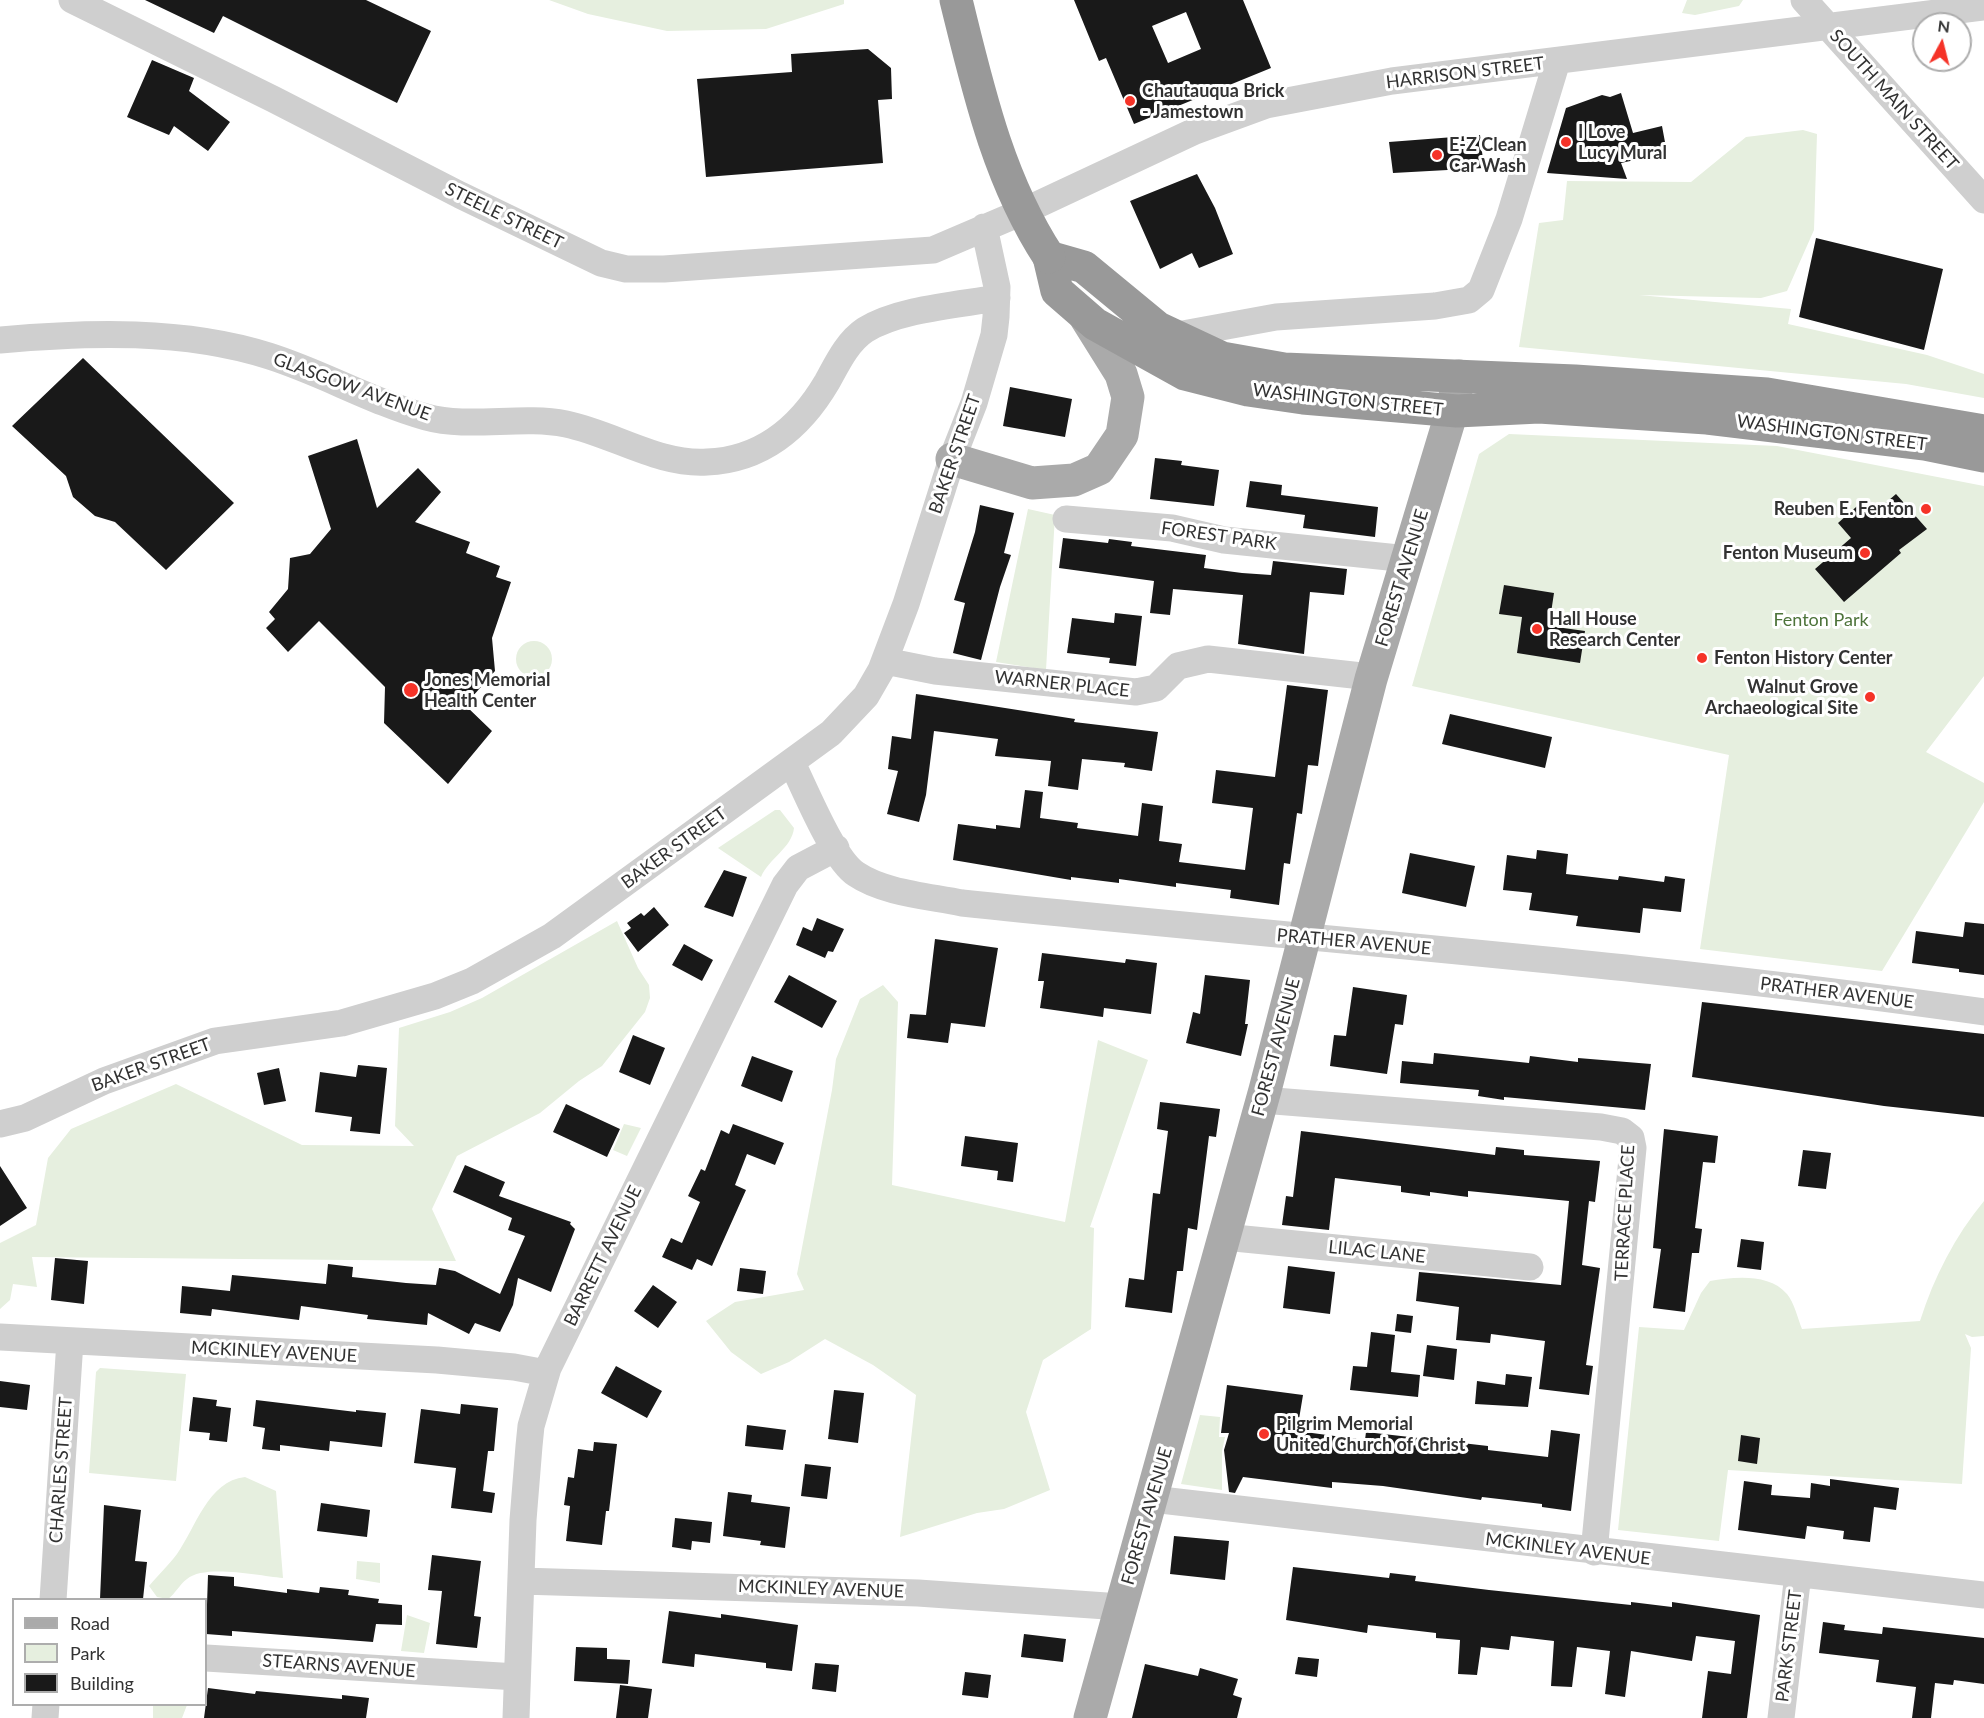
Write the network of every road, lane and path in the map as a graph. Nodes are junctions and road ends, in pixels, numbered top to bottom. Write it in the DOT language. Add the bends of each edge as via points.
graph roads {
  1 [pos="72,0"];
  2 [pos="956,0"];
  3 [pos="1804,0"];
  4 [pos="1984,7"];
  5 [pos="1829,27"];
  6 [pos="1557,61"];
  7 [pos="1984,200"];
  8 [pos="977,230"];
  9 [pos="1049,257"];
  10 [pos="996,298"];
  11 [pos="1086,318"];
  12 [pos="1172,336"];
  13 [pos="0,340"];
  14 [pos="1458,376"];
  15 [pos="1452,411"];
  16 [pos="1984,431"];
  17 [pos="1984,456"];
  18 [pos="952,459"];
  19 [pos="1066,519"];
  20 [pos="1408,559"];
  21 [pos="885,661"];
  22 [pos="1371,677"];
  23 [pos="792,763"];
  24 [pos="836,848"];
  25 [pos="1304,938"];
  26 [pos="1984,1012"];
  27 [pos="1262,1100"];
  28 [pos="0,1124"];
  29 [pos="1224,1237"];
  30 [pos="1530,1267"];
  31 [pos="0,1337"];
  32 [pos="70,1341"];
  33 [pos="546,1373"];
  34 [pos="1152,1499"];
  35 [pos="1594,1552"];
  36 [pos="1798,1575"];
  37 [pos="521,1581"];
  38 [pos="1984,1595"];
  39 [pos="53,1598"];
  40 [pos="1120,1606"];
  41 [pos="207,1658"];
  42 [pos="517,1677"];
  43 [pos="516,1718"];
  44 [pos="1090,1718"];
  45 [pos="1780,1718"];
  1 -- 8 [label="street, STEELE STREET" via="601,263 626,269 664,269 895,253 933,249"];
  2 -- 9 [label="highway, bridge" via="981,104 1005,173"];
  3 -- 5 [label="street, SOUTH MAIN STREET"];
  4 -- 5 [label="street, HARRISON STREET"];
  5 -- 6 [label="street, HARRISON STREET"];
  5 -- 7 [label="street, SOUTH MAIN STREET"];
  6 -- 8 [label="street, HARRISON STREET" via="1392,81 1266,105 1195,131"];
  6 -- 12 [label="street" via="1509,219 1481,290 1469,300 1276,318"];
  8 -- 10 [label="street, BAKER STREET" via="992,257"];
  9 -- 11 [label="highway, WASHINGTON STREET" via="1057,291"];
  9 -- 12 [label="highway, WASHINGTON STREET" via="1083,267"];
  10 -- 13 [label="street, GLASGOW AVENUE" via="903,316 865,331 850,344 821,392 789,430 756,453 687,463 548,421 484,422 428,417 267,355 192,340 82,335"];
  10 -- 18 [label="street, BAKER STREET" via="994,336"];
  11 -- 15 [label="highway, WASHINGTON STREET" via="1185,374 1227,385 1303,398"];
  11 -- 18 [label="main road" via="1121,375 1128,397 1122,435 1099,469 1074,480 1032,483"];
  12 -- 14 [label="highway, WASHINGTON STREET" via="1222,358 1284,369"];
  14 -- 15 [label="main road, FOREST AVENUE"];
  14 -- 16 [label="highway, WASHINGTON STREET" via="1767,394"];
  15 -- 17 [label="highway, WASHINGTON STREET" via="1539,407 1707,417 1925,444"];
  15 -- 20 [label="main road, FOREST AVENUE"];
  18 -- 21 [label="street, BAKER STREET"];
  19 -- 20 [label="street, FOREST PARK" via="1179,529 1224,540"];
  20 -- 22 [label="main road, FOREST AVENUE"];
  21 -- 22 [label="street, WARNER PLACE" via="935,671 1136,692 1156,688 1178,666 1208,659"];
  21 -- 23 [label="street, BAKER STREET" via="867,696 831,733"];
  22 -- 25 [label="main road, FOREST AVENUE"];
  23 -- 24 [label="street, PRATHER AVENUE"];
  23 -- 28 [label="street, BAKER STREET" via="552,936 472,981 342,1023 214,1041 104,1081 25,1118"];
  24 -- 25 [label="street, PRATHER AVENUE" via="854,873 872,882 962,903"];
  24 -- 33 [label="street, BARRETT AVENUE" via="798,868 784,885"];
  25 -- 26 [label="street, PRATHER AVENUE" via="1575,963"];
  25 -- 27 [label="main road, FOREST AVENUE"];
  27 -- 29 [label="main road, FOREST AVENUE"];
  27 -- 35 [label="street, TERRACE PLACE" via="1600,1127 1622,1131 1631,1138 1621,1285"];
  29 -- 30 [label="street, LILAC LANE"];
  29 -- 34 [label="main road, FOREST AVENUE"];
  31 -- 32 [label="street, MCKINLEY AVENUE"];
  32 -- 33 [label="street, MCKINLEY AVENUE" via="437,1360"];
  32 -- 39 [label="street, CHARLES STREET"];
  33 -- 37 [label="street, BARRETT AVENUE" via="531,1426"];
  34 -- 35 [label="street, MCKINLEY AVENUE"];
  34 -- 40 [label="main road, FOREST AVENUE"];
  35 -- 36 [label="street, MCKINLEY AVENUE"];
  36 -- 38 [label="street, MCKINLEY AVENUE"];
  36 -- 45 [label="street, PARK STREET"];
  37 -- 40 [label="street, MCKINLEY AVENUE" via="918,1593"];
  37 -- 42 [label="street, BARRETT AVENUE"];
  40 -- 44 [label="main road, FOREST AVENUE"];
  41 -- 42 [label="street, STEARNS AVENUE"];
  42 -- 43 [label="street, BARRETT AVENUE"];
}
